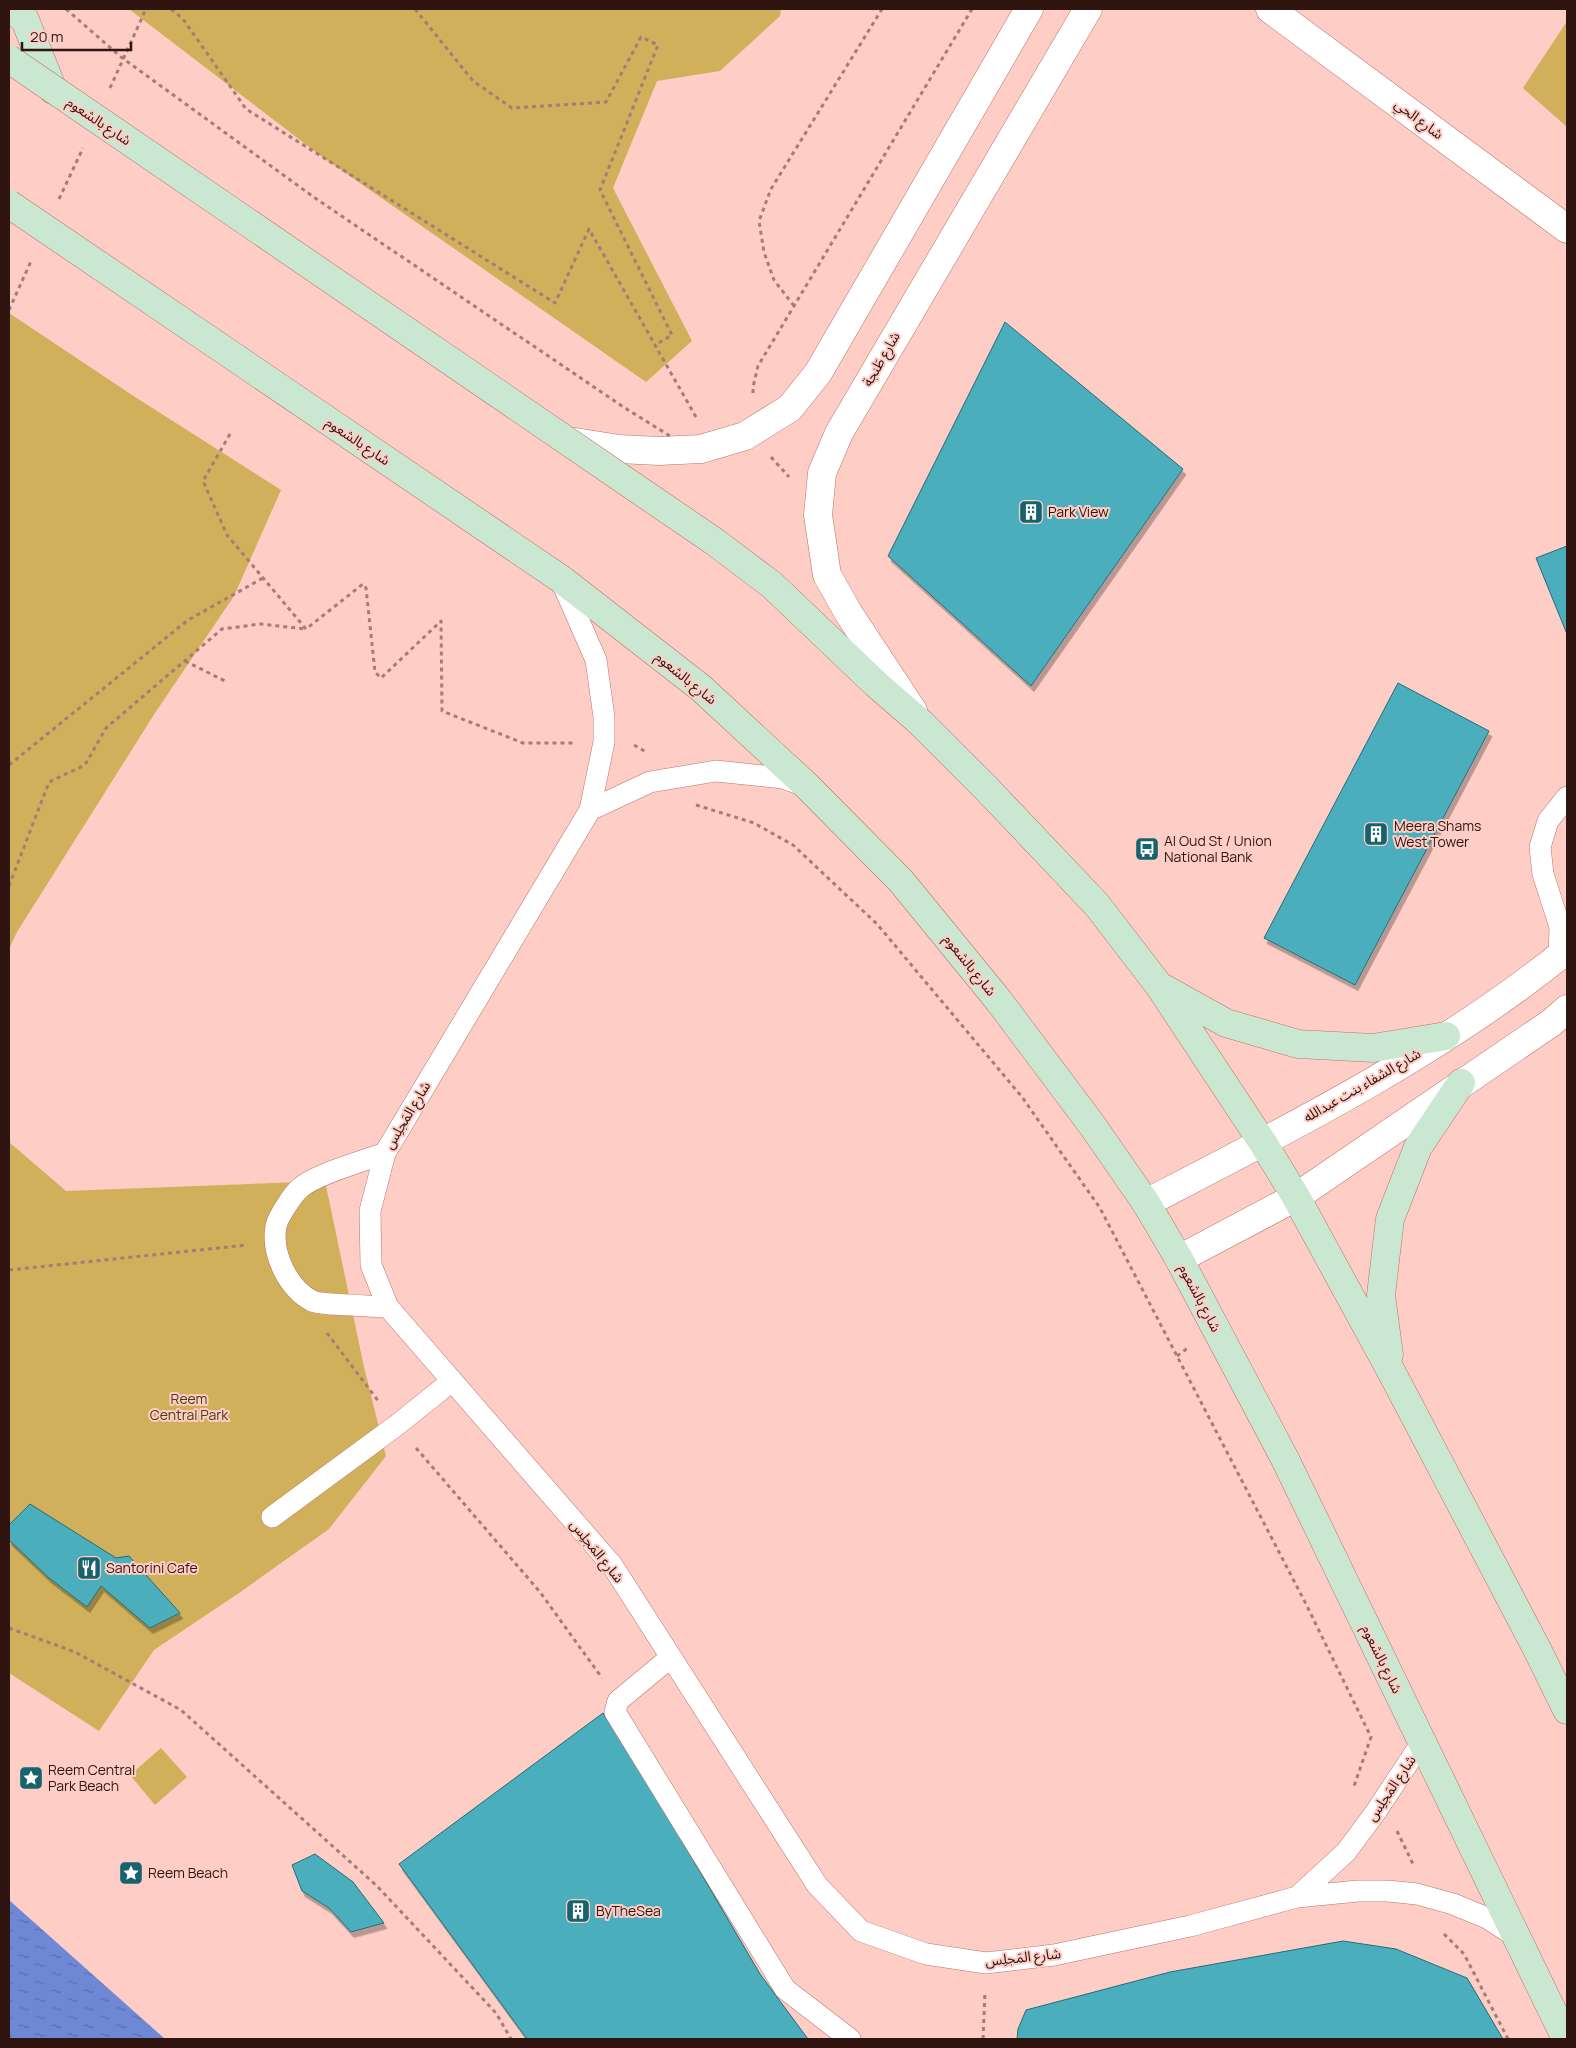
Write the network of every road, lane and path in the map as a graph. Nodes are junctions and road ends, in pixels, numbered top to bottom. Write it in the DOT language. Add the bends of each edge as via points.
graph roads {
  1 [pos="12,9"];
  2 [pos="66,9"];
  3 [pos="146,9"];
  4 [pos="171,9"];
  5 [pos="415,9"];
  6 [pos="882,9"];
  7 [pos="972,9"];
  8 [pos="1029,9"];
  9 [pos="1088,9"];
  10 [pos="1270,9"];
  11 [pos="9,59"];
  12 [pos="53,90"];
  13 [pos="108,93"];
  14 [pos="83,147"];
  15 [pos="58,201"];
  16 [pos="9,204"];
  17 [pos="1567,228"];
  18 [pos="34,256"];
  19 [pos="794,306"];
  20 [pos="9,310"];
  21 [pos="655,345"];
  22 [pos="754,400"];
  23 [pos="699,422"];
  24 [pos="230,434"];
  25 [pos="569,441"];
  26 [pos="664,443"];
  27 [pos="767,453"];
  28 [pos="791,479"];
  29 [pos="263,578"];
  30 [pos="560,579"];
  31 [pos="306,629"];
  32 [pos="185,660"];
  33 [pos="227,682"];
  34 [pos="921,723"];
  35 [pos="580,742"];
  36 [pos="9,765"];
  37 [pos="807,786"];
  38 [pos="1567,797"];
  39 [pos="695,804"];
  40 [pos="590,810"];
  41 [pos="9,886"];
  42 [pos="1563,953"];
  43 [pos="1160,987"];
  44 [pos="1562,1019"];
  45 [pos="1446,1036"];
  46 [pos="1461,1083"];
  47 [pos="1263,1143"];
  48 [pos="385,1153"];
  49 [pos="1296,1197"];
  50 [pos="1146,1202"];
  51 [pos="277,1242"];
  52 [pos="1179,1258"];
  53 [pos="9,1270"];
  54 [pos="314,1302"];
  55 [pos="388,1307"];
  56 [pos="1392,1371"];
  57 [pos="452,1381"];
  58 [pos="397,1425"];
  59 [pos="272,1517"];
  60 [pos="9,1628"];
  61 [pos="1537,1648"];
  62 [pos="671,1657"];
  63 [pos="1567,1683"];
  64 [pos="618,1701"];
  65 [pos="1567,1710"];
  66 [pos="1422,1742"];
  67 [pos="1350,1796"];
  68 [pos="1394,1824"];
  69 [pos="1416,1873"];
  70 [pos="1297,1897"];
  71 [pos="1443,1934"];
  72 [pos="1518,1938"];
  73 [pos="986,1963"];
  74 [pos="511,2039"];
  75 [pos="850,2039"];
  76 [pos="983,2039"];
  77 [pos="1508,2039"];
  78 [pos="1566,2039"];
  1 -- 12 [label="main road" via="25,20"];
  2 -- 26 [label="path, bridge" via="121,57 315,198 625,408"];
  3 -- 13 [label="path"];
  4 -- 21 [label="path" via="183,19 246,109 555,303 589,229"];
  5 -- 21 [label="path" via="473,81 512,108 606,102 641,38 658,45 600,190 672,335"];
  6 -- 19 [label="path" via="771,189 760,221 764,252 774,280"];
  7 -- 19 [label="path"];
  8 -- 26 [label="street" via="818,373 790,408 745,436 701,450"];
  9 -- 34 [label="street, شارع طَنجة" via="839,433 822,473 818,515 827,575"];
  10 -- 17 [label="street, شارع الحي"];
  11 -- 12 [label="main road, شارع بالشعوم, bridge"];
  12 -- 25 [label="main road, شارع بالشعوم, bridge"];
  14 -- 15 [label="path"];
  16 -- 30 [label="main road, شارع بالشعوم, bridge"];
  18 -- 20 [label="path"];
  19 -- 22 [label="path" via="758,366 753,387"];
  21 -- 23 [label="path"];
  24 -- 29 [label="path" via="203,481 227,535"];
  25 -- 26 [label="street" via="619,448"];
  25 -- 34 [label="main road, شارع بالشعوم, bridge" via="772,584"];
  27 -- 28 [label="path"];
  29 -- 31 [label="path"];
  29 -- 36 [label="path" via="188,620"];
  30 -- 37 [label="main road, شارع بالشعوم" via="701,688"];
  30 -- 40 [label="lane, شارع المَجلِس" via="596,660 604,717 604,742"];
  31 -- 32 [label="path" via="260,624 222,629"];
  31 -- 35 [label="path" via="363,584 375,672 381,678 441,621 442,711 523,743"];
  32 -- 33 [label="path"];
  32 -- 41 [label="path" via="106,728 85,765 49,782"];
  34 -- 43 [label="main road, شارع بالشعوم" via="1092,900"];
  37 -- 40 [label="lane" via="783,778 716,771 650,782"];
  37 -- 50 [label="main road, شارع بالشعوم" via="902,881 999,1000"];
  38 -- 42 [label="lane" via="1548,821 1540,847 1543,874 1560,927"];
  39 -- 67 [label="path" via="754,823 793,845 877,924 1022,1097 1100,1208 1306,1604 1371,1737"];
  40 -- 48 [label="lane, شارع المَجلِس"];
  42 -- 45 [label="street, شارع الشفاء بنت عبدالله"];
  43 -- 45 [label="main road" via="1226,1023 1298,1044 1372,1048"];
  43 -- 47 [label="main road, شارع بالشعوم"];
  44 -- 46 [label="street"];
  45 -- 47 [label="street, شارع الشفاء بنت عبدالله"];
  46 -- 49 [label="street"];
  46 -- 56 [label="main road" via="1418,1147 1390,1219 1382,1295"];
  47 -- 49 [label="main road, شارع بالشعوم"];
  47 -- 50 [label="street, شارع الشفاء بنت عبدالله"];
  48 -- 51 [label="lane" via="317,1178 300,1188 276,1226"];
  48 -- 55 [label="lane, شارع المَجلِس" via="370,1211 371,1266"];
  49 -- 52 [label="street"];
  49 -- 56 [label="main road, شارع بالشعوم"];
  50 -- 52 [label="main road, شارع بالشعوم"];
  51 -- 53 [label="path"];
  51 -- 54 [label="lane" via="278,1257 293,1286"];
  52 -- 66 [label="main road, شارع بالشعوم" via="1285,1459"];
  54 -- 55 [label="lane"];
  54 -- 58 [label="path" via="310,1322 322,1326"];
  55 -- 57 [label="lane, شارع المَجلِس"];
  56 -- 61 [label="main road, شارع بالشعوم"];
  57 -- 58 [label="lane"];
  57 -- 62 [label="lane, شارع المَجلِس" via="612,1566"];
  58 -- 59 [label="lane"];
  58 -- 64 [label="path" via="540,1592"];
  60 -- 74 [label="path" via="75,1652 181,1710 377,1886 496,2013"];
  61 -- 63 [label="street"];
  61 -- 65 [label="main road, شارع بالشعوم"];
  62 -- 64 [label="lane"];
  62 -- 73 [label="lane, شارع المَجلِس" via="817,1885 861,1931 926,1954"];
  64 -- 75 [label="lane" via="615,1712 784,1989"];
  66 -- 70 [label="lane, شارع المَجلِس" via="1346,1852"];
  66 -- 72 [label="main road, شارع بالشعوم"];
  68 -- 69 [label="path"];
  70 -- 72 [label="lane, شارع المَجلِس" via="1358,1891 1417,1894 1487,1918"];
  70 -- 73 [label="lane, شارع المَجلِس" via="1190,1926 1064,1953"];
  71 -- 77 [label="path" via="1464,1954"];
  72 -- 78 [label="main road, شارع بالشعوم"];
  73 -- 76 [label="path"];
}
